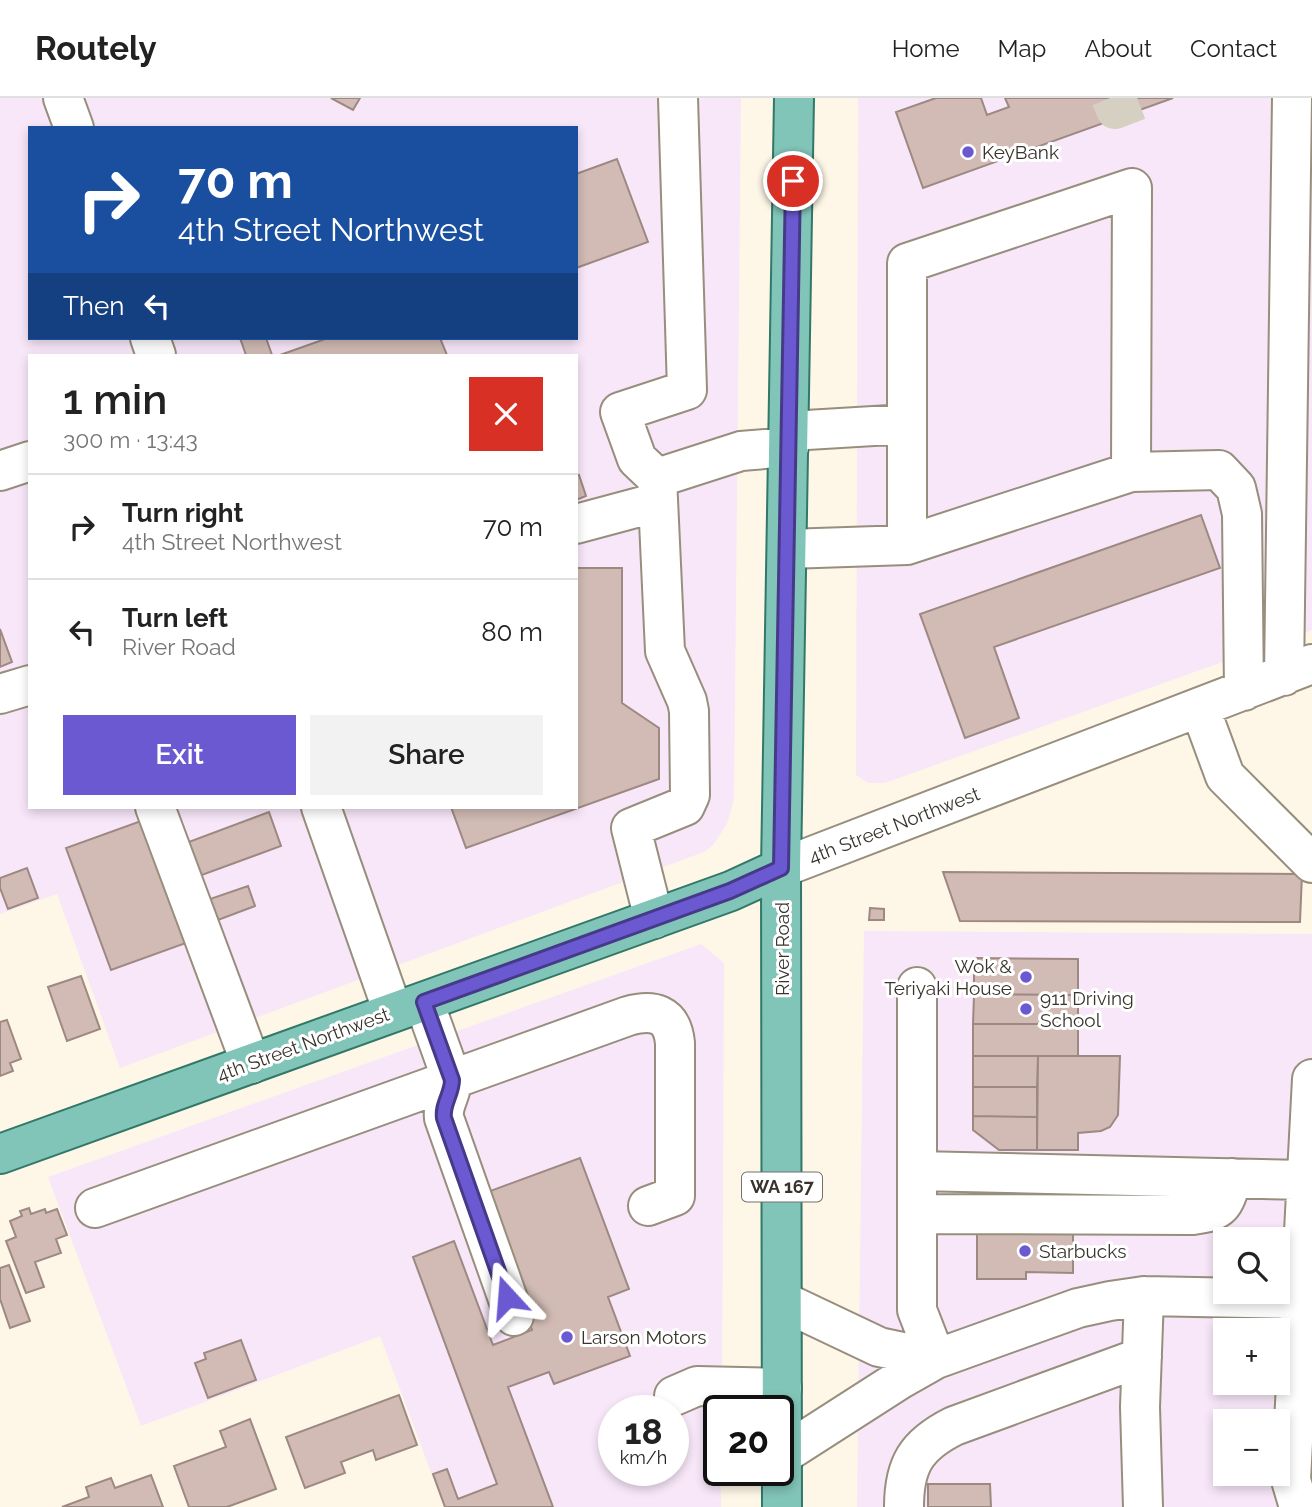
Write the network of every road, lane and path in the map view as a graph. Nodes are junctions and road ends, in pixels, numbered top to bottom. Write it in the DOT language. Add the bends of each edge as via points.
graph roads {
  1 [pos="64,98"];
  2 [pos="678,98"];
  3 [pos="794,98"];
  4 [pos="1292,98"];
  5 [pos="73,126"];
  6 [pos="906,424"];
  7 [pos="789,439"];
  8 [pos="28,462"];
  9 [pos="0,471"];
  10 [pos="1131,471"];
  11 [pos="658,490"];
  12 [pos="578,523"];
  13 [pos="907,545"];
  14 [pos="788,549"];
  15 [pos="1298,670"];
  16 [pos="28,686"];
  17 [pos="1244,691"];
  18 [pos="0,694"];
  19 [pos="1200,708"];
  20 [pos="156,809"];
  21 [pos="322,809"];
  22 [pos="1312,863"];
  23 [pos="781,868"];
  24 [pos="654,919"];
  25 [pos="917,987"];
  26 [pos="408,1007"];
  27 [pos="251,1063"];
  28 [pos="1312,1079"];
  29 [pos="452,1080"];
  30 [pos="0,1154"];
  31 [pos="917,1171"];
  32 [pos="1232,1178"];
  33 [pos="1307,1180"];
  34 [pos="648,1206"];
  35 [pos="95,1208"];
  36 [pos="917,1214"];
  37 [pos="1144,1296"];
  38 [pos="1301,1299"];
  39 [pos="782,1301"];
  40 [pos="514,1316"];
  41 [pos="1142,1357"];
  42 [pos="936,1359"];
  43 [pos="782,1388"];
  44 [pos="676,1395"];
  45 [pos="782,1395"];
  46 [pos="794,1447"];
  47 [pos="782,1486"];
  48 [pos="782,1507"];
  49 [pos="904,1507"];
  50 [pos="1143,1507"];
  51 [pos="1299,1507"];
  1 -- 5 [label="street"];
  2 -- 11 [label="street" via="687,390 620,412 637,459"];
  3 -- 7 [label="main road, River Road / WA 167"];
  4 -- 15 [label="street"];
  6 -- 7 [label="street"];
  6 -- 10 [label="street" via="907,264 1132,188"];
  6 -- 13 [label="street"];
  7 -- 11 [label="street" via="741,451"];
  7 -- 14 [label="main road, River Road / WA 167"];
  8 -- 9 [label="street"];
  10 -- 13 [label="street"];
  10 -- 17 [label="street" via="1219,470 1236,488 1242,514"];
  11 -- 12 [label="street"];
  11 -- 24 [label="street" via="665,652 689,711 690,795 685,806 631,828"];
  13 -- 14 [label="street"];
  14 -- 23 [label="main road, River Road / WA 167"];
  15 -- 17 [label="street, 4th Street Northwest"];
  16 -- 18 [label="street"];
  17 -- 19 [label="street, 4th Street Northwest"];
  19 -- 22 [label="street" via="1225,776"];
  19 -- 23 [label="street, 4th Street Northwest"];
  20 -- 27 [label="street"];
  21 -- 26 [label="street"];
  23 -- 24 [label="main road, 4th Street Northwest"];
  23 -- 39 [label="main road, River Road / WA 167"];
  24 -- 26 [label="main road, 4th Street Northwest"];
  25 -- 31 [label="street"];
  26 -- 27 [label="main road, 4th Street Northwest"];
  26 -- 29 [label="street"];
  27 -- 30 [label="main road, 4th Street Northwest"];
  28 -- 33 [label="street"];
  29 -- 34 [label="street" via="628,1016 661,1015 671,1026 675,1043 675,1196"];
  29 -- 35 [label="street"];
  29 -- 40 [label="street" via="444,1118"];
  31 -- 32 [label="street"];
  31 -- 36 [label="street"];
  32 -- 33 [label="street"];
  32 -- 36 [label="street" via="1225,1203 1214,1213"];
  33 -- 38 [label="street"];
  36 -- 42 [label="street" via="917,1311"];
  37 -- 38 [label="street"];
  37 -- 41 [label="street"];
  37 -- 42 [label="street" via="1078,1308"];
  38 -- 51 [label="street" via="1292,1480"];
  39 -- 42 [label="street" via="880,1347"];
  39 -- 43 [label="main road, River Road / WA 167"];
  41 -- 49 [label="street" via="936,1435 910,1466"];
  41 -- 50 [label="street"];
  42 -- 46 [label="street"];
  43 -- 44 [label="street" via="697,1386"];
  43 -- 45 [label="main road, River Road / WA 167"];
  47 -- 48 [label="main road, River Road / WA 167"];
}
